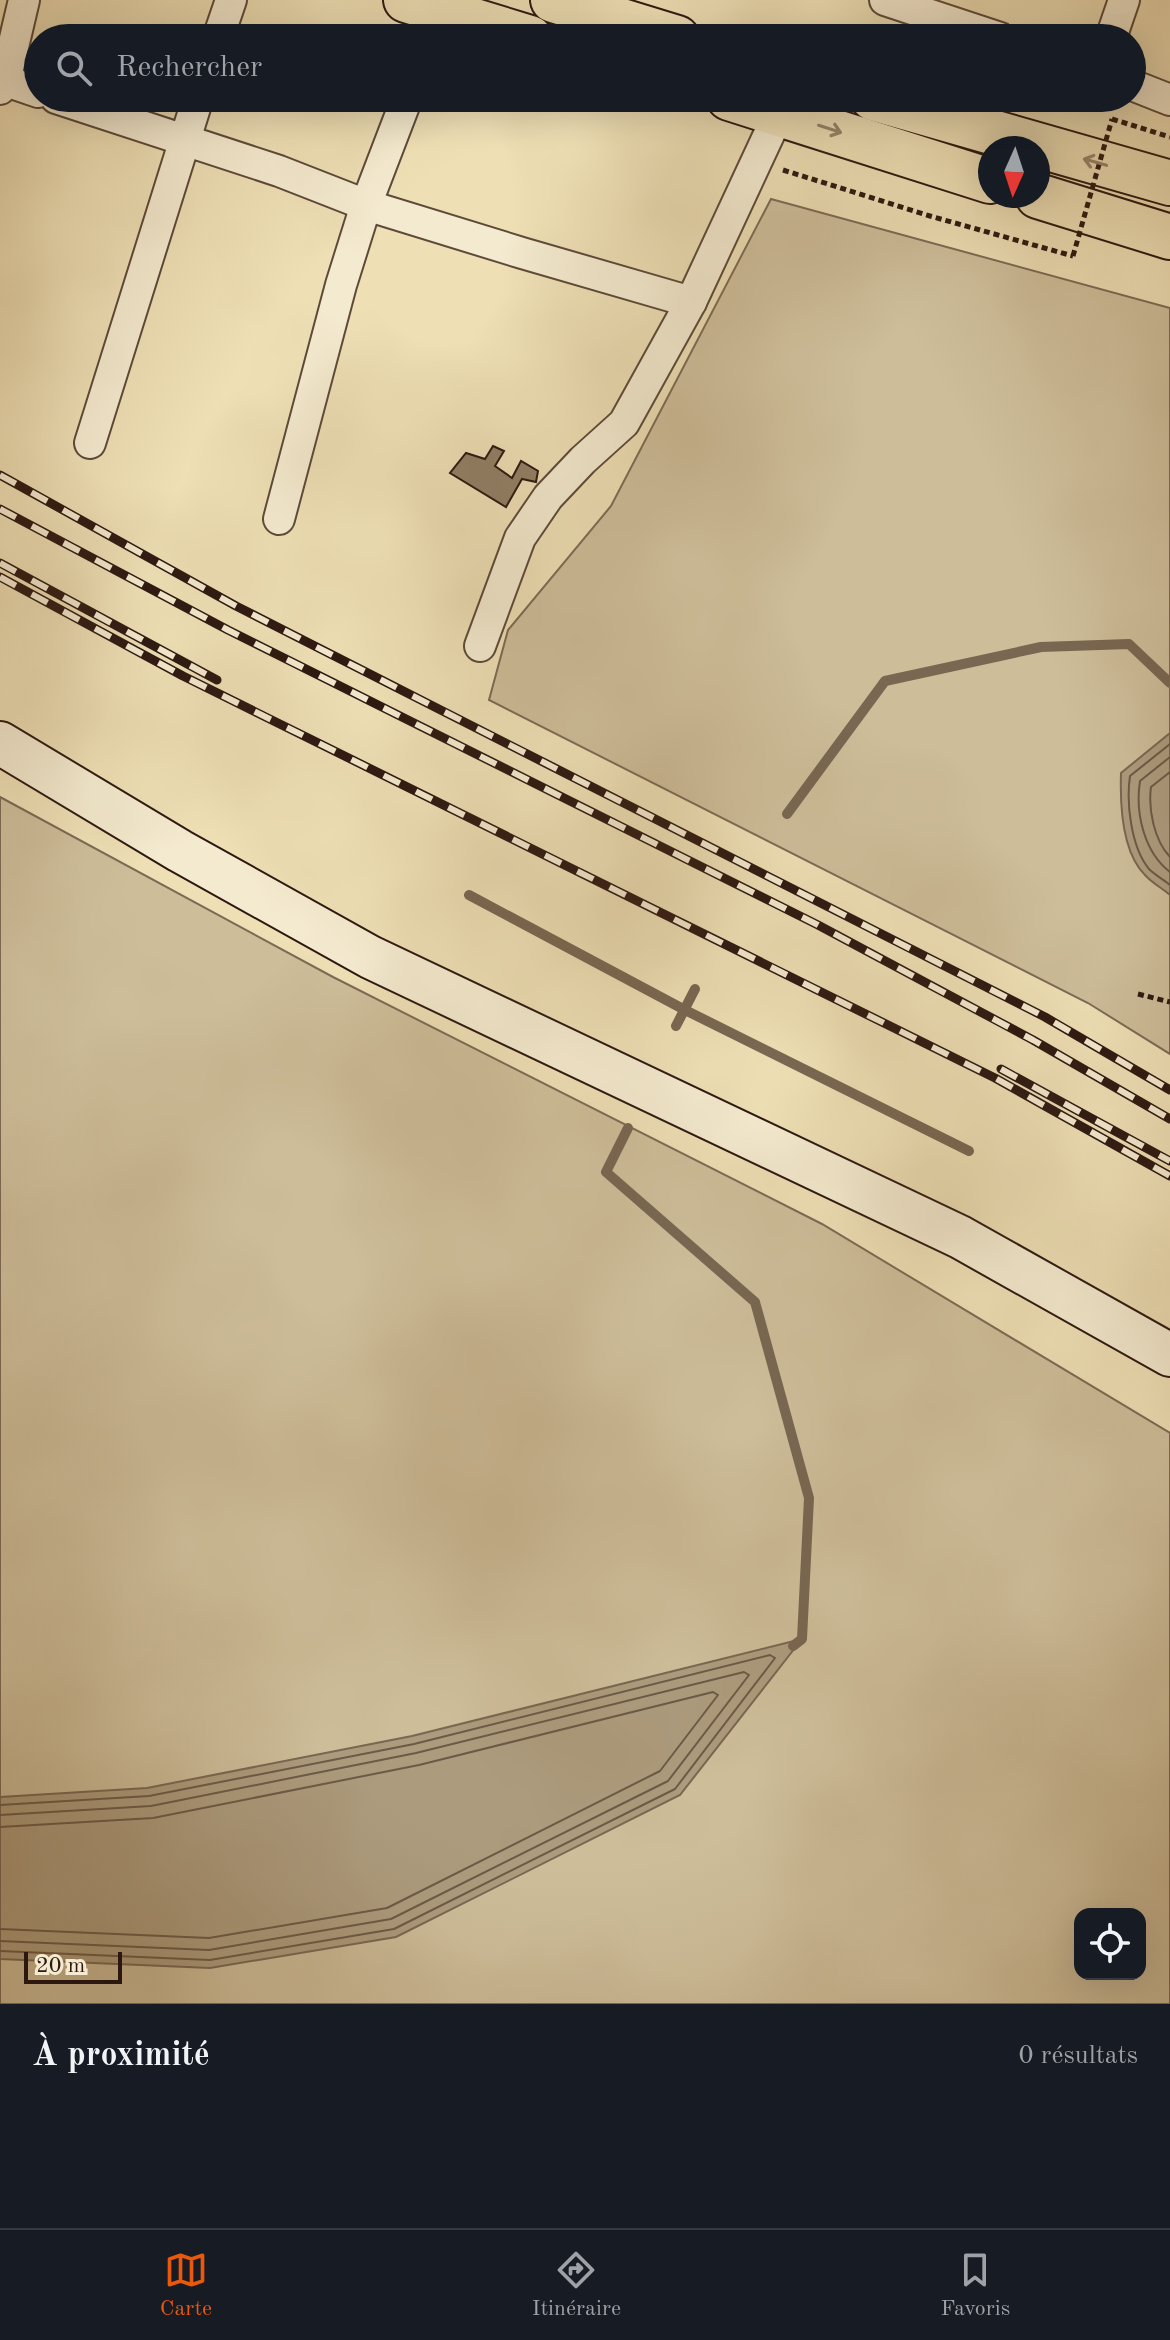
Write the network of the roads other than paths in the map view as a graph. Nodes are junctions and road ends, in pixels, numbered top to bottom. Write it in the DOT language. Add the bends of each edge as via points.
graph roads {
  1 [pos="24,0"];
  2 [pos="231,0"];
  3 [pos="553,0"];
  4 [pos="885,0"];
  5 [pos="1124,0"];
  6 [pos="425,16"];
  7 [pos="926,17"];
  8 [pos="223,24"];
  9 [pos="463,24"];
  10 [pos="631,24"];
  11 [pos="951,24"];
  12 [pos="1116,24"];
  13 [pos="2,83"];
  14 [pos="24,88"];
  15 [pos="1146,91"];
  16 [pos="1170,100"];
  17 [pos="97,112"];
  18 [pos="193,112"];
  19 [pos="402,112"];
  20 [pos="776,112"];
  21 [pos="928,112"];
  22 [pos="779,113"];
  23 [pos="183,141"];
  24 [pos="978,177"];
  25 [pos="1170,183"];
  26 [pos="1050,200"];
  27 [pos="366,205"];
  28 [pos="1170,237"];
  29 [pos="691,302"];
  30 [pos="90,443"];
  31 [pos="279,519"];
  32 [pos="480,646"];
  33 [pos="0,743"];
  34 [pos="1170,1355"];
  1 -- 13 [label="street"];
  2 -- 8 [label="street"];
  3 -- 10 [label="highway"];
  4 -- 7 [label="street"];
  5 -- 12 [label="street"];
  6 -- 9 [label="highway"];
  7 -- 11 [label="street"];
  13 -- 14 [label="street"];
  15 -- 16 [label="street"];
  17 -- 23 [label="street"];
  18 -- 23 [label="street"];
  19 -- 27 [label="street"];
  20 -- 22 [label="highway"];
  25 -- 21 [label="highway, one-way"];
  22 -- 24 [label="highway, one-way"];
  22 -- 29 [label="street"];
  23 -- 27 [label="street"];
  23 -- 30 [label="street"];
  26 -- 28 [label="highway"];
  27 -- 29 [label="street"];
  27 -- 31 [label="street"];
  29 -- 32 [label="street" via="624,423 548,497 520,538"];
  33 -- 34 [label="street" via="370,957 960,1237"];
}
